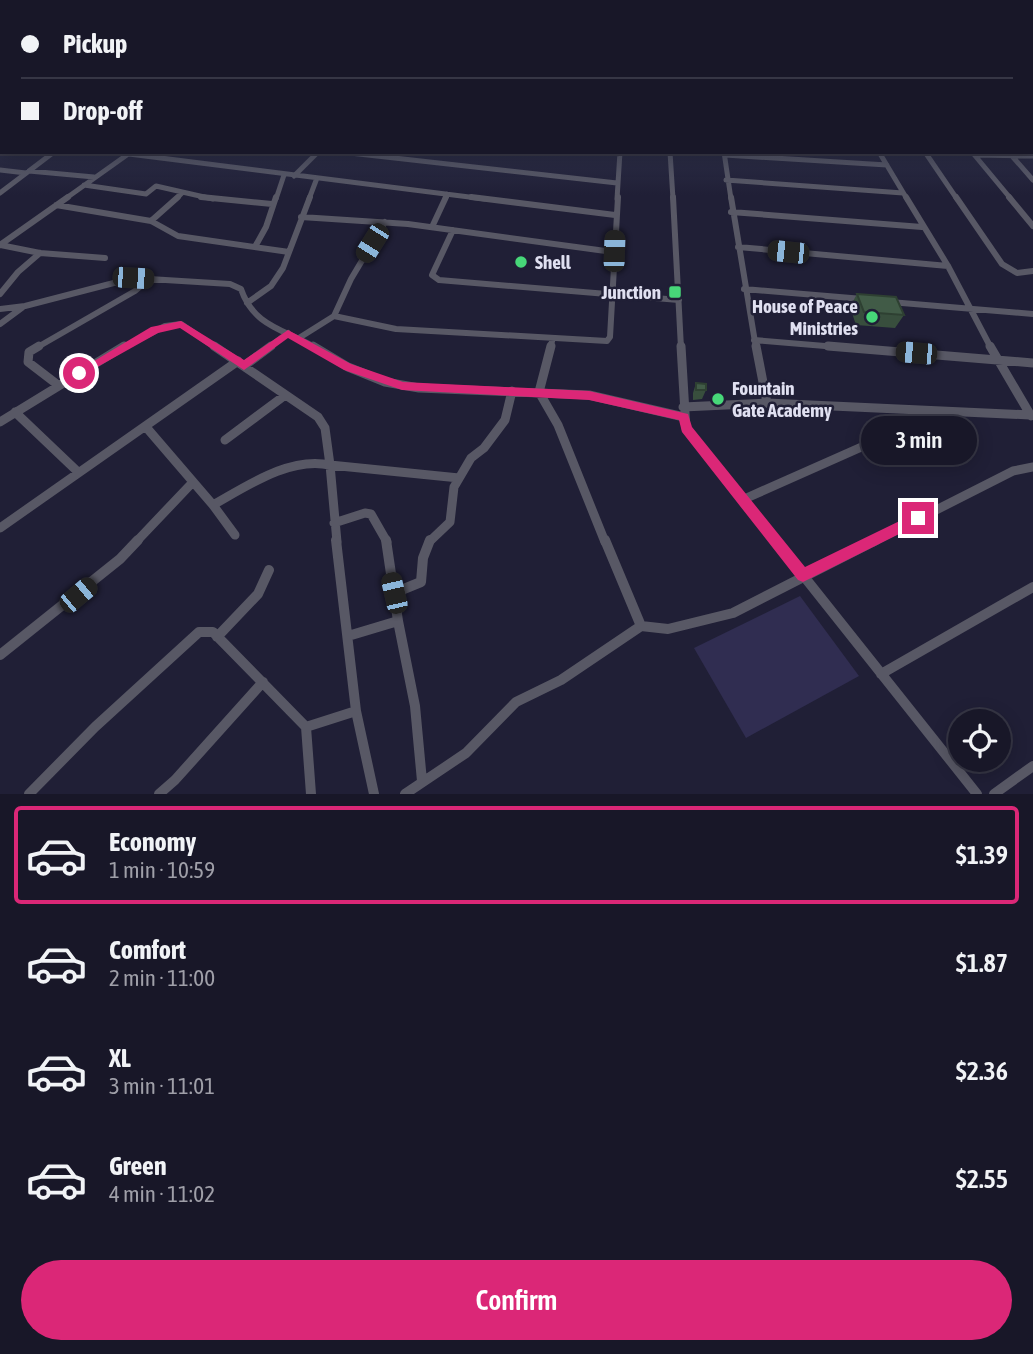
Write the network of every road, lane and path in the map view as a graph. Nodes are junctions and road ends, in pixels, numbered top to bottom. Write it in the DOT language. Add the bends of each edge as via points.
graph roads {
  1 [pos="51,154"];
  2 [pos="128,154"];
  3 [pos="137,154"];
  4 [pos="316,154"];
  5 [pos="374,154"];
  6 [pos="620,154"];
  7 [pos="670,154"];
  8 [pos="724,154"];
  9 [pos="880,154"];
  10 [pos="926,154"];
  11 [pos="974,154"];
  12 [pos="1013,156"];
  13 [pos="1033,156"];
  14 [pos="887,165"];
  15 [pos="2,172"];
  16 [pos="27,172"];
  17 [pos="284,175"];
  18 [pos="294,176"];
  19 [pos="94,177"];
  20 [pos="317,178"];
  21 [pos="726,180"];
  22 [pos="1033,180"];
  23 [pos="617,183"];
  24 [pos="84,185"];
  25 [pos="0,193"];
  26 [pos="182,193"];
  27 [pos="903,193"];
  28 [pos="447,194"];
  29 [pos="272,204"];
  30 [pos="56,205"];
  31 [pos="731,212"];
  32 [pos="615,215"];
  33 [pos="301,217"];
  34 [pos="151,222"];
  35 [pos="385,222"];
  36 [pos="1033,226"];
  37 [pos="432,227"];
  38 [pos="922,227"];
  39 [pos="453,230"];
  40 [pos="0,245"];
  41 [pos="256,245"];
  42 [pos="738,247"];
  43 [pos="614,251"];
  44 [pos="289,252"];
  45 [pos="40,253"];
  46 [pos="105,258"];
  47 [pos="948,266"];
  48 [pos="1033,271"];
  49 [pos="149,279"];
  50 [pos="744,289"];
  51 [pos="0,294"];
  52 [pos="612,294"];
  53 [pos="679,300"];
  54 [pos="247,303"];
  55 [pos="25,306"];
  56 [pos="0,309"];
  57 [pos="971,309"];
  58 [pos="1033,314"];
  59 [pos="334,316"];
  60 [pos="0,324"];
  61 [pos="288,333"];
  62 [pos="299,338"];
  63 [pos="553,338"];
  64 [pos="754,340"];
  65 [pos="997,360"];
  66 [pos="241,363"];
  67 [pos="1033,363"];
  68 [pos="58,385"];
  69 [pos="512,391"];
  70 [pos="539,392"];
  71 [pos="284,396"];
  72 [pos="767,403"];
  73 [pos="15,412"];
  74 [pos="684,412"];
  75 [pos="1031,417"];
  76 [pos="0,422"];
  77 [pos="146,427"];
  78 [pos="225,440"];
  79 [pos="866,445"];
  80 [pos="330,465"];
  81 [pos="1033,467"];
  82 [pos="78,472"];
  83 [pos="459,478"];
  84 [pos="192,482"];
  85 [pos="742,500"];
  86 [pos="213,505"];
  87 [pos="334,523"];
  88 [pos="0,528"];
  89 [pos="235,535"];
  90 [pos="269,570"];
  91 [pos="803,575"];
  92 [pos="1033,587"];
  93 [pos="394,593"];
  94 [pos="398,621"];
  95 [pos="641,626"];
  96 [pos="348,636"];
  97 [pos="217,637"];
  98 [pos="1,652"];
  99 [pos="881,674"];
  100 [pos="262,682"];
  101 [pos="356,711"];
  102 [pos="306,727"];
  103 [pos="1033,766"];
  104 [pos="422,781"];
  105 [pos="29,794"];
  106 [pos="159,794"];
  107 [pos="310,794"];
  108 [pos="374,794"];
  109 [pos="405,794"];
  110 [pos="977,794"];
  111 [pos="994,794"];
  1 -- 16 [label="street"];
  2 -- 19 [label="street"];
  3 -- 17 [label="street"];
  4 -- 18 [label="street"];
  5 -- 23 [label="street"];
  6 -- 23 [label="street"];
  7 -- 53 [label="street"];
  8 -- 14 [label="street"];
  8 -- 21 [label="street"];
  9 -- 14 [label="street"];
  10 -- 48 [label="street" via="1002,264 1017,273"];
  11 -- 12 [label="street"];
  11 -- 36 [label="street"];
  12 -- 13 [label="street"];
  12 -- 22 [label="street"];
  14 -- 27 [label="street"];
  15 -- 16 [label="street"];
  16 -- 19 [label="street"];
  16 -- 25 [label="street"];
  17 -- 18 [label="street"];
  17 -- 29 [label="street"];
  18 -- 20 [label="street"];
  19 -- 24 [label="street"];
  20 -- 28 [label="street"];
  20 -- 33 [label="street"];
  21 -- 27 [label="street"];
  21 -- 31 [label="street"];
  23 -- 32 [label="street"];
  24 -- 26 [label="street" via="146,194 156,186"];
  24 -- 30 [label="street"];
  26 -- 29 [label="street"];
  26 -- 34 [label="street"];
  27 -- 38 [label="street"];
  28 -- 32 [label="street"];
  28 -- 37 [label="street"];
  29 -- 41 [label="street"];
  30 -- 34 [label="street"];
  30 -- 40 [label="street"];
  31 -- 38 [label="street"];
  31 -- 42 [label="street"];
  32 -- 43 [label="street"];
  33 -- 35 [label="street"];
  33 -- 44 [label="street"];
  34 -- 41 [label="street" via="178,236"];
  35 -- 37 [label="street"];
  35 -- 59 [label="street"];
  37 -- 39 [label="street"];
  38 -- 47 [label="street"];
  39 -- 43 [label="street"];
  39 -- 52 [label="street" via="434,278"];
  40 -- 45 [label="street"];
  41 -- 44 [label="street"];
  42 -- 47 [label="street"];
  42 -- 50 [label="street"];
  43 -- 52 [label="street"];
  44 -- 54 [label="street" via="276,279"];
  45 -- 46 [label="street"];
  45 -- 51 [label="street"];
  47 -- 57 [label="street"];
  49 -- 54 [label="street" via="237,285"];
  49 -- 55 [label="street" via="107,283"];
  49 -- 68 [label="street" via="29,352 28,362"];
  50 -- 57 [label="street"];
  50 -- 64 [label="street"];
  52 -- 53 [label="street"];
  52 -- 63 [label="street" via="607,341"];
  53 -- 74 [label="street"];
  54 -- 61 [label="street" via="264,322"];
  55 -- 56 [label="street"];
  55 -- 60 [label="street"];
  57 -- 58 [label="street"];
  57 -- 65 [label="street"];
  59 -- 62 [label="street"];
  59 -- 63 [label="street" via="396,329"];
  61 -- 62 [label="street"];
  61 -- 66 [label="street"];
  62 -- 69 [label="street" via="385,382 419,388"];
  63 -- 70 [label="street"];
  64 -- 65 [label="street"];
  64 -- 72 [label="street"];
  65 -- 67 [label="street"];
  65 -- 75 [label="street"];
  66 -- 68 [label="street" via="185,325 174,324 141,336"];
  66 -- 71 [label="street"];
  66 -- 77 [label="street"];
  68 -- 73 [label="street"];
  69 -- 70 [label="street"];
  69 -- 83 [label="street" via="505,420"];
  70 -- 74 [label="street"];
  70 -- 95 [label="street" via="558,425"];
  71 -- 78 [label="street"];
  71 -- 80 [label="street" via="322,421"];
  72 -- 74 [label="street"];
  72 -- 75 [label="street"];
  73 -- 76 [label="street"];
  73 -- 82 [label="street"];
  74 -- 85 [label="street" via="686,429"];
  77 -- 82 [label="street"];
  77 -- 84 [label="street"];
  79 -- 85 [label="street"];
  80 -- 83 [label="street"];
  80 -- 86 [label="street" via="318,462 281,471"];
  80 -- 87 [label="street"];
  81 -- 91 [label="street" via="1013,471"];
  82 -- 88 [label="street"];
  83 -- 93 [label="street" via="451,496 453,515 427,547 421,582"];
  84 -- 86 [label="street"];
  84 -- 98 [label="street" via="120,559"];
  85 -- 91 [label="street"];
  86 -- 89 [label="street"];
  87 -- 93 [label="street" via="365,513 375,519 386,538"];
  87 -- 96 [label="street"];
  90 -- 97 [label="street" via="258,594"];
  91 -- 95 [label="street" via="707,621 668,629"];
  91 -- 99 [label="street"];
  92 -- 99 [label="street"];
  93 -- 94 [label="street"];
  94 -- 96 [label="street"];
  94 -- 104 [label="street" via="415,706"];
  95 -- 104 [label="street" via="561,680 516,702 466,753"];
  96 -- 101 [label="street"];
  97 -- 100 [label="street"];
  97 -- 105 [label="street" via="206,630 199,632"];
  99 -- 110 [label="street"];
  100 -- 102 [label="street"];
  100 -- 106 [label="street"];
  101 -- 102 [label="street"];
  101 -- 108 [label="street"];
  102 -- 107 [label="street"];
  103 -- 111 [label="street"];
  104 -- 109 [label="street"];
}
